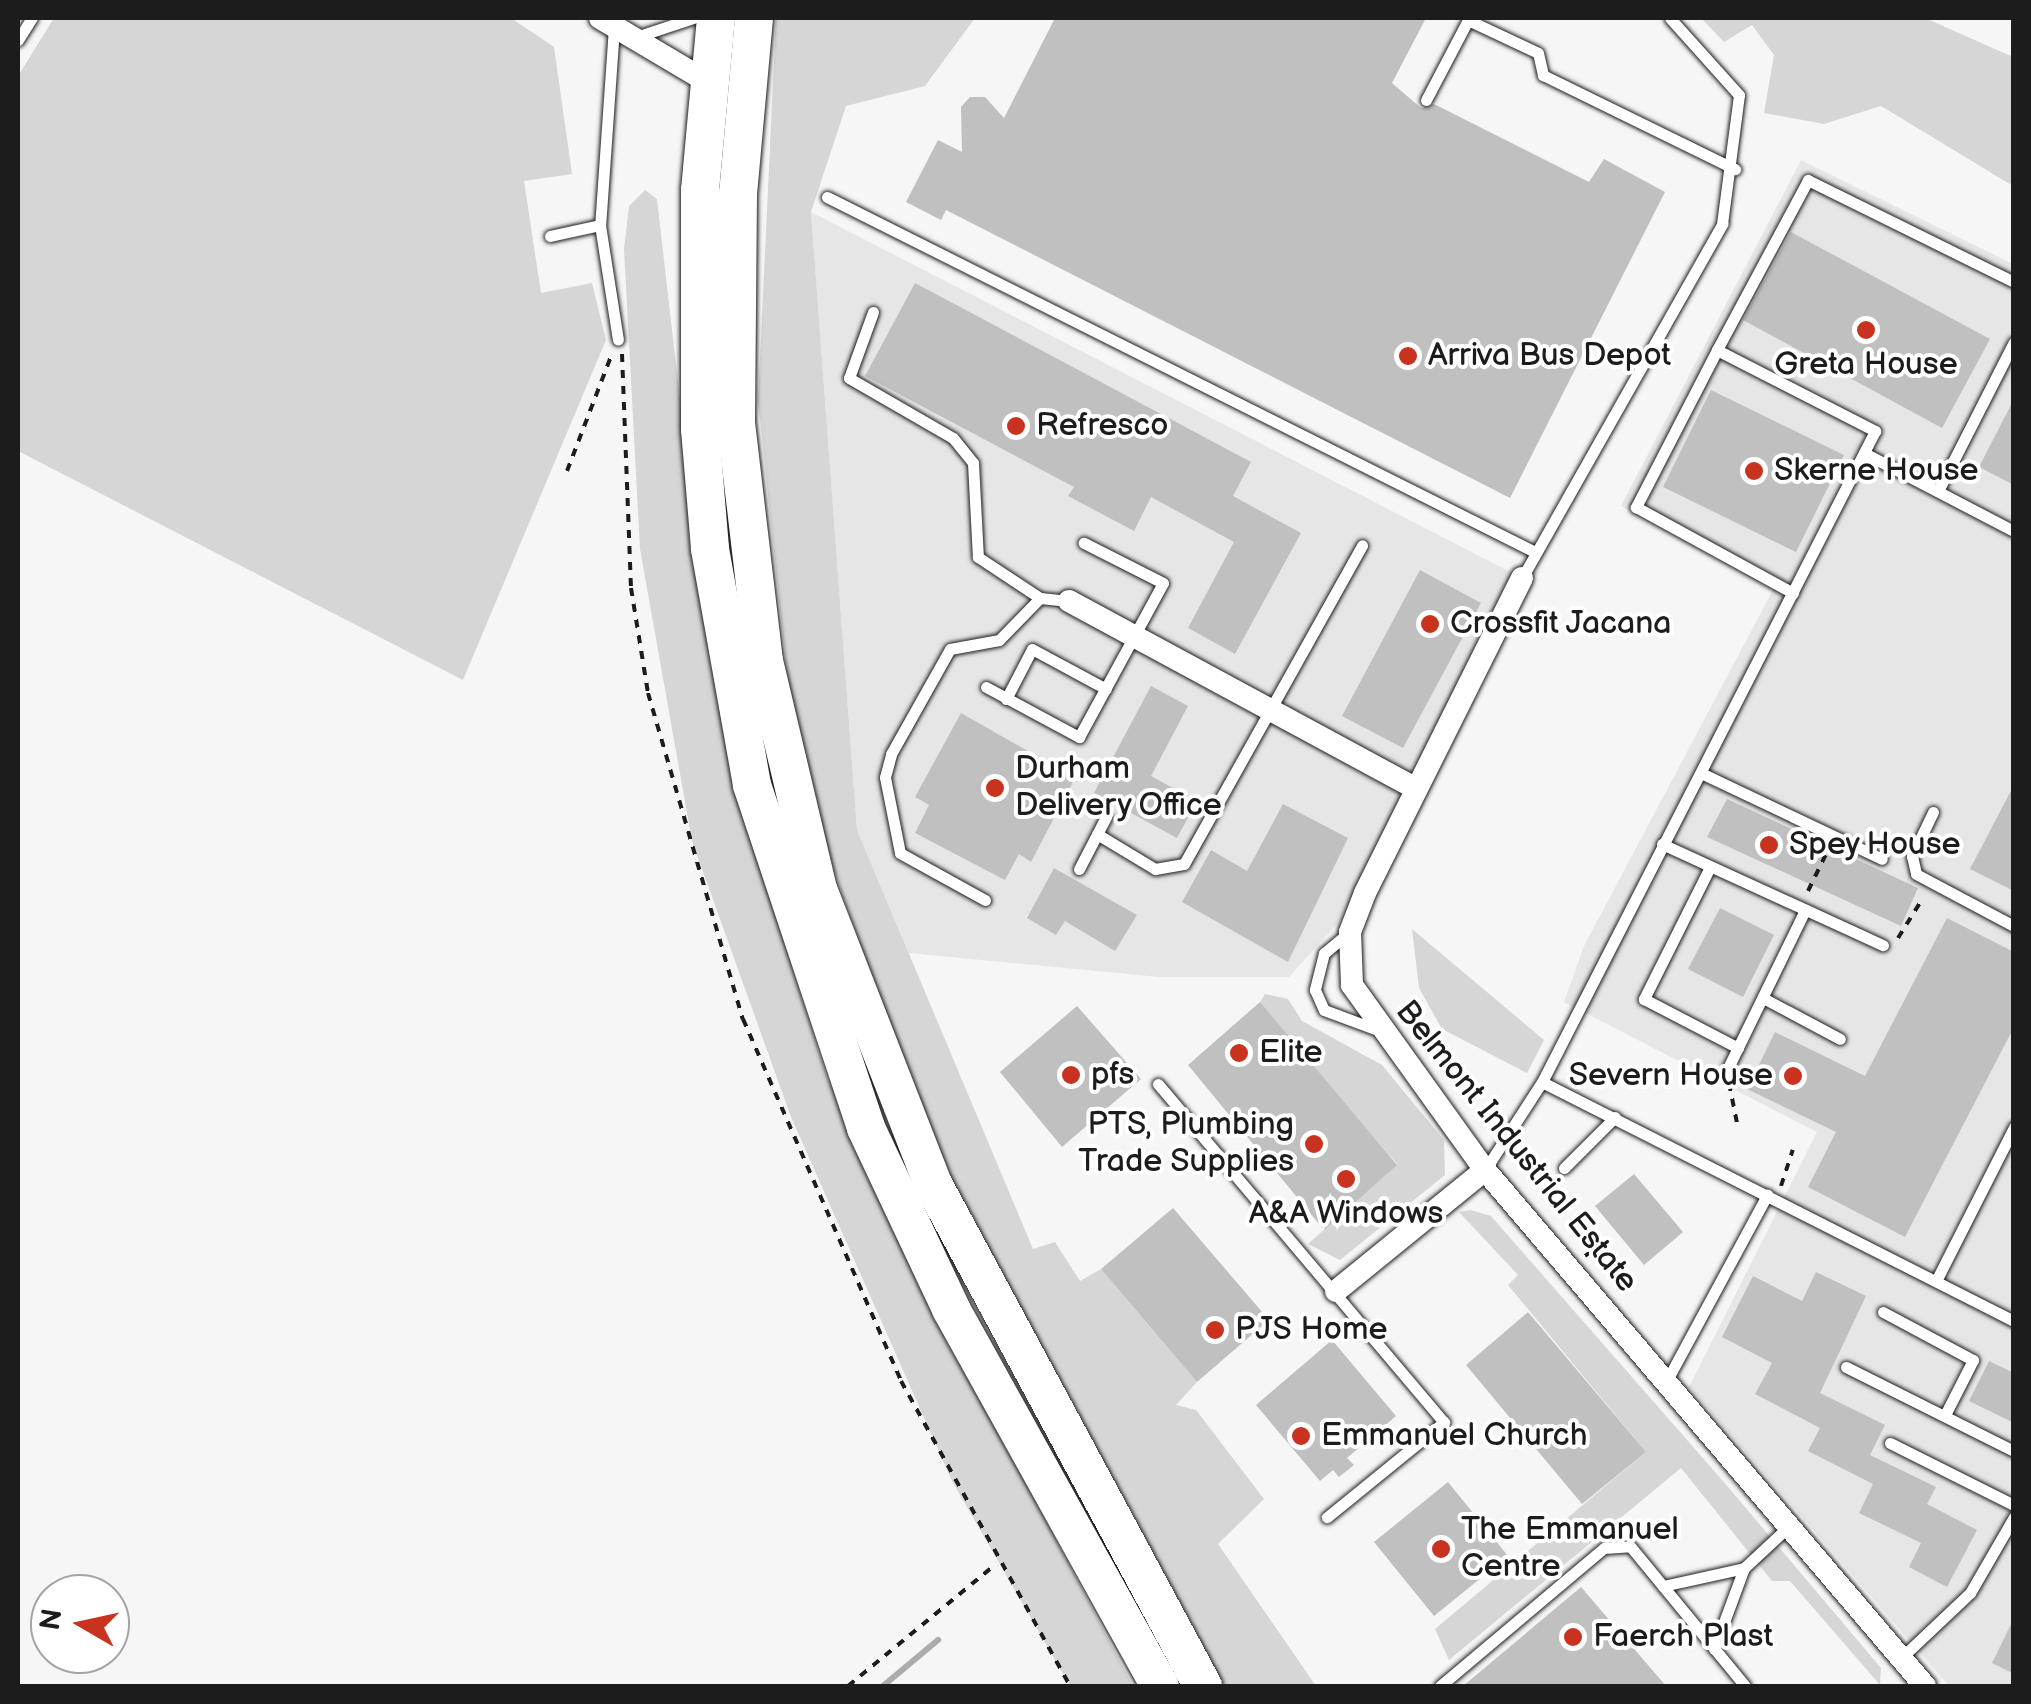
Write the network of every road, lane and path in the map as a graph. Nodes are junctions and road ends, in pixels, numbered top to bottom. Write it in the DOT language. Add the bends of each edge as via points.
graph roads {
  1 [pos="32,18"];
  2 [pos="693,18"];
  3 [pos="716,18"];
  4 [pos="743,18"];
  5 [pos="754,18"];
  6 [pos="1670,18"];
  7 [pos="1468,19"];
  8 [pos="615,27"];
  9 [pos="18,40"];
  10 [pos="708,90"];
  11 [pos="1426,100"];
  12 [pos="1735,169"];
  13 [pos="827,196"];
  14 [pos="600,225"];
  15 [pos="550,236"];
  16 [pos="2014,282"];
  17 [pos="873,312"];
  18 [pos="618,340"];
  19 [pos="2014,342"];
  20 [pos="1717,350"];
  21 [pos="1864,454"];
  22 [pos="566,470"];
  23 [pos="1938,491"];
  24 [pos="2014,530"];
  25 [pos="1084,542"];
  26 [pos="1362,545"];
  27 [pos="1535,552"];
  28 [pos="1522,578"];
  29 [pos="1793,593"];
  30 [pos="1040,598"];
  31 [pos="1070,600"];
  32 [pos="1135,637"];
  33 [pos="986,688"];
  34 [pos="1106,689"];
  35 [pos="1006,698"];
  36 [pos="1267,711"];
  37 [pos="1701,773"];
  38 [pos="1416,790"];
  39 [pos="1934,812"];
  40 [pos="1106,817"];
  41 [pos="1097,834"];
  42 [pos="1834,836"];
  43 [pos="1662,844"];
  44 [pos="1882,859"];
  45 [pos="1080,868"];
  46 [pos="1710,868"];
  47 [pos="1793,886"];
  48 [pos="1929,886"];
  49 [pos="986,900"];
  50 [pos="1805,910"];
  51 [pos="2014,926"];
  52 [pos="1350,932"];
  53 [pos="1881,944"];
  54 [pos="1763,998"];
  55 [pos="1375,1029"];
  56 [pos="1840,1040"];
  57 [pos="1738,1048"];
  58 [pos="1727,1070"];
  59 [pos="1542,1082"];
  60 [pos="1158,1084"];
  61 [pos="1614,1117"];
  62 [pos="1737,1123"];
  63 [pos="2014,1128"];
  64 [pos="1793,1150"];
  65 [pos="1564,1168"];
  66 [pos="1485,1170"];
  67 [pos="1772,1198"];
  68 [pos="1936,1281"];
  69 [pos="1336,1291"];
  70 [pos="1883,1312"];
  71 [pos="2014,1321"];
  72 [pos="1846,1366"];
  73 [pos="1666,1382"];
  74 [pos="1945,1416"];
  75 [pos="1890,1443"];
  76 [pos="2014,1451"];
  77 [pos="2014,1505"];
  78 [pos="1328,1517"];
  79 [pos="2014,1517"];
  80 [pos="1789,1526"];
  81 [pos="996,1564"];
  82 [pos="1744,1568"];
  83 [pos="1663,1586"];
  84 [pos="1714,1649"];
  85 [pos="1910,1676"];
  86 [pos="848,1686"];
  87 [pos="1070,1686"];
  88 [pos="1160,1686"];
  89 [pos="1203,1686"];
  90 [pos="1440,1686"];
  91 [pos="1745,1686"];
  1 -- 9 [label="lane"];
  2 -- 8 [label="lane"];
  3 -- 10 [label="highway"];
  4 -- 10 [label="street"];
  5 -- 89 [label="highway" via="738,193 736,423 764,661 808,851 862,1020 933,1184"];
  6 -- 12 [label="lane" via="1740,95"];
  7 -- 11 [label="lane"];
  7 -- 12 [label="lane" via="1538,53 1544,74"];
  8 -- 10 [label="street"];
  8 -- 14 [label="lane"];
  10 -- 88 [label="highway" via="696,310 710,549 744,746 784,900 840,1070 951,1309"];
  12 -- 27 [label="lane" via="1722,224"];
  13 -- 27 [label="lane"];
  14 -- 15 [label="lane"];
  14 -- 18 [label="lane"];
  16 -- 20 [label="lane" via="1808,180"];
  17 -- 30 [label="lane" via="849,378 954,438 972,463 978,557"];
  18 -- 22 [label="path"];
  18 -- 81 [label="path" via="632,588 648,693 705,901 784,1123"];
  19 -- 23 [label="lane"];
  20 -- 21 [label="lane" via="1876,430"];
  20 -- 29 [label="lane" via="1636,507"];
  21 -- 23 [label="lane"];
  21 -- 29 [label="lane"];
  23 -- 24 [label="lane"];
  25 -- 32 [label="lane" via="1164,583"];
  26 -- 36 [label="lane"];
  27 -- 28 [label="lane"];
  28 -- 38 [label="street, Belmont Industrial Estate"];
  29 -- 37 [label="lane"];
  30 -- 31 [label="lane"];
  30 -- 49 [label="lane" via="999,640 950,650 885,777 900,852"];
  31 -- 32 [label="street"];
  32 -- 34 [label="lane"];
  32 -- 36 [label="street"];
  33 -- 35 [label="lane"];
  34 -- 35 [label="lane" via="1079,737"];
  34 -- 35 [label="lane" via="1032,650"];
  36 -- 38 [label="street"];
  36 -- 41 [label="lane" via="1184,864 1155,869"];
  37 -- 42 [label="lane"];
  37 -- 43 [label="lane"];
  38 -- 52 [label="street, Belmont Industrial Estate"];
  39 -- 48 [label="lane" via="1912,856"];
  40 -- 41 [label="lane"];
  41 -- 45 [label="lane"];
  42 -- 44 [label="lane"];
  42 -- 47 [label="path" via="1807,893"];
  43 -- 46 [label="lane"];
  43 -- 59 [label="lane"];
  46 -- 50 [label="lane"];
  46 -- 57 [label="lane" via="1644,999"];
  48 -- 51 [label="lane"];
  48 -- 53 [label="path" via="1906,936"];
  50 -- 53 [label="lane"];
  50 -- 54 [label="lane"];
  52 -- 55 [label="street, Belmont Industrial Estate" via="1352,985"];
  52 -- 55 [label="lane" via="1324,953 1315,990 1324,1010"];
  54 -- 56 [label="lane"];
  54 -- 57 [label="lane"];
  55 -- 66 [label="street, Belmont Industrial Estate"];
  57 -- 58 [label="lane"];
  58 -- 62 [label="path"];
  59 -- 61 [label="lane"];
  59 -- 66 [label="lane"];
  60 -- 69 [label="lane"];
  61 -- 65 [label="lane"];
  61 -- 67 [label="lane"];
  63 -- 68 [label="lane"];
  64 -- 67 [label="path"];
  66 -- 69 [label="street"];
  66 -- 73 [label="street, Belmont Industrial Estate"];
  67 -- 68 [label="lane"];
  67 -- 73 [label="lane"];
  68 -- 71 [label="lane"];
  69 -- 78 [label="lane" via="1444,1422"];
  70 -- 74 [label="lane" via="1973,1360"];
  72 -- 74 [label="lane"];
  73 -- 80 [label="street, Belmont Industrial Estate"];
  74 -- 76 [label="lane"];
  75 -- 77 [label="lane"];
  79 -- 85 [label="lane"];
  80 -- 82 [label="lane"];
  80 -- 85 [label="street, Belmont Industrial Estate"];
  81 -- 86 [label="path"];
  81 -- 87 [label="path"];
  82 -- 83 [label="lane"];
  82 -- 84 [label="lane"];
  83 -- 84 [label="lane"];
  83 -- 90 [label="lane" via="1630,1546 1604,1548"];
  84 -- 91 [label="lane"];
}
